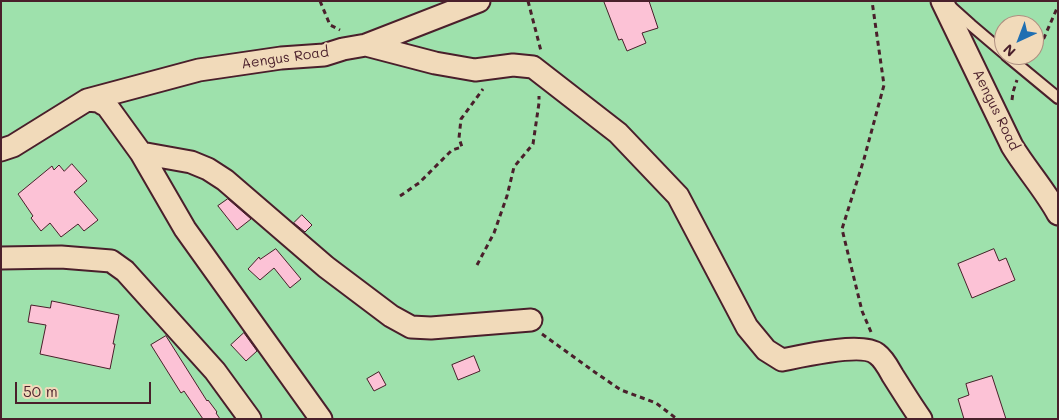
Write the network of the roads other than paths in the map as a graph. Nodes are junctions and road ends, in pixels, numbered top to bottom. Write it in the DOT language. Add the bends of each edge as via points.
graph roads {
  1 [pos="479,1"];
  2 [pos="944,1"];
  3 [pos="366,45"];
  4 [pos="994,45"];
  5 [pos="1018,65"];
  6 [pos="1058,98"];
  7 [pos="87,100"];
  8 [pos="1,150"];
  9 [pos="141,153"];
  10 [pos="1058,214"];
  11 [pos="1,258"];
  12 [pos="531,320"];
  13 [pos="250,419"];
  14 [pos="321,419"];
  15 [pos="920,419"];
  1 -- 3 [label="street, Aengus Road"];
  2 -- 4 [label="lane"];
  2 -- 10 [label="street, Aengus Road" via="1012,146"];
  3 -- 7 [label="street, Aengus Road" via="324,55 199,70"];
  3 -- 15 [label="street" via="475,70 513,65 540,72 618,133 678,196 747,327 766,350 782,360 821,352 861,349 878,354"];
  5 -- 6 [label="lane"];
  7 -- 8 [label="street, Aengus Road" via="13,146"];
  7 -- 9 [label="street" via="107,106"];
  9 -- 12 [label="street" via="190,162 208,169 326,267 411,327"];
  9 -- 14 [label="street" via="185,229"];
  11 -- 13 [label="street" via="61,257 111,261 125,271 208,363"];
}
